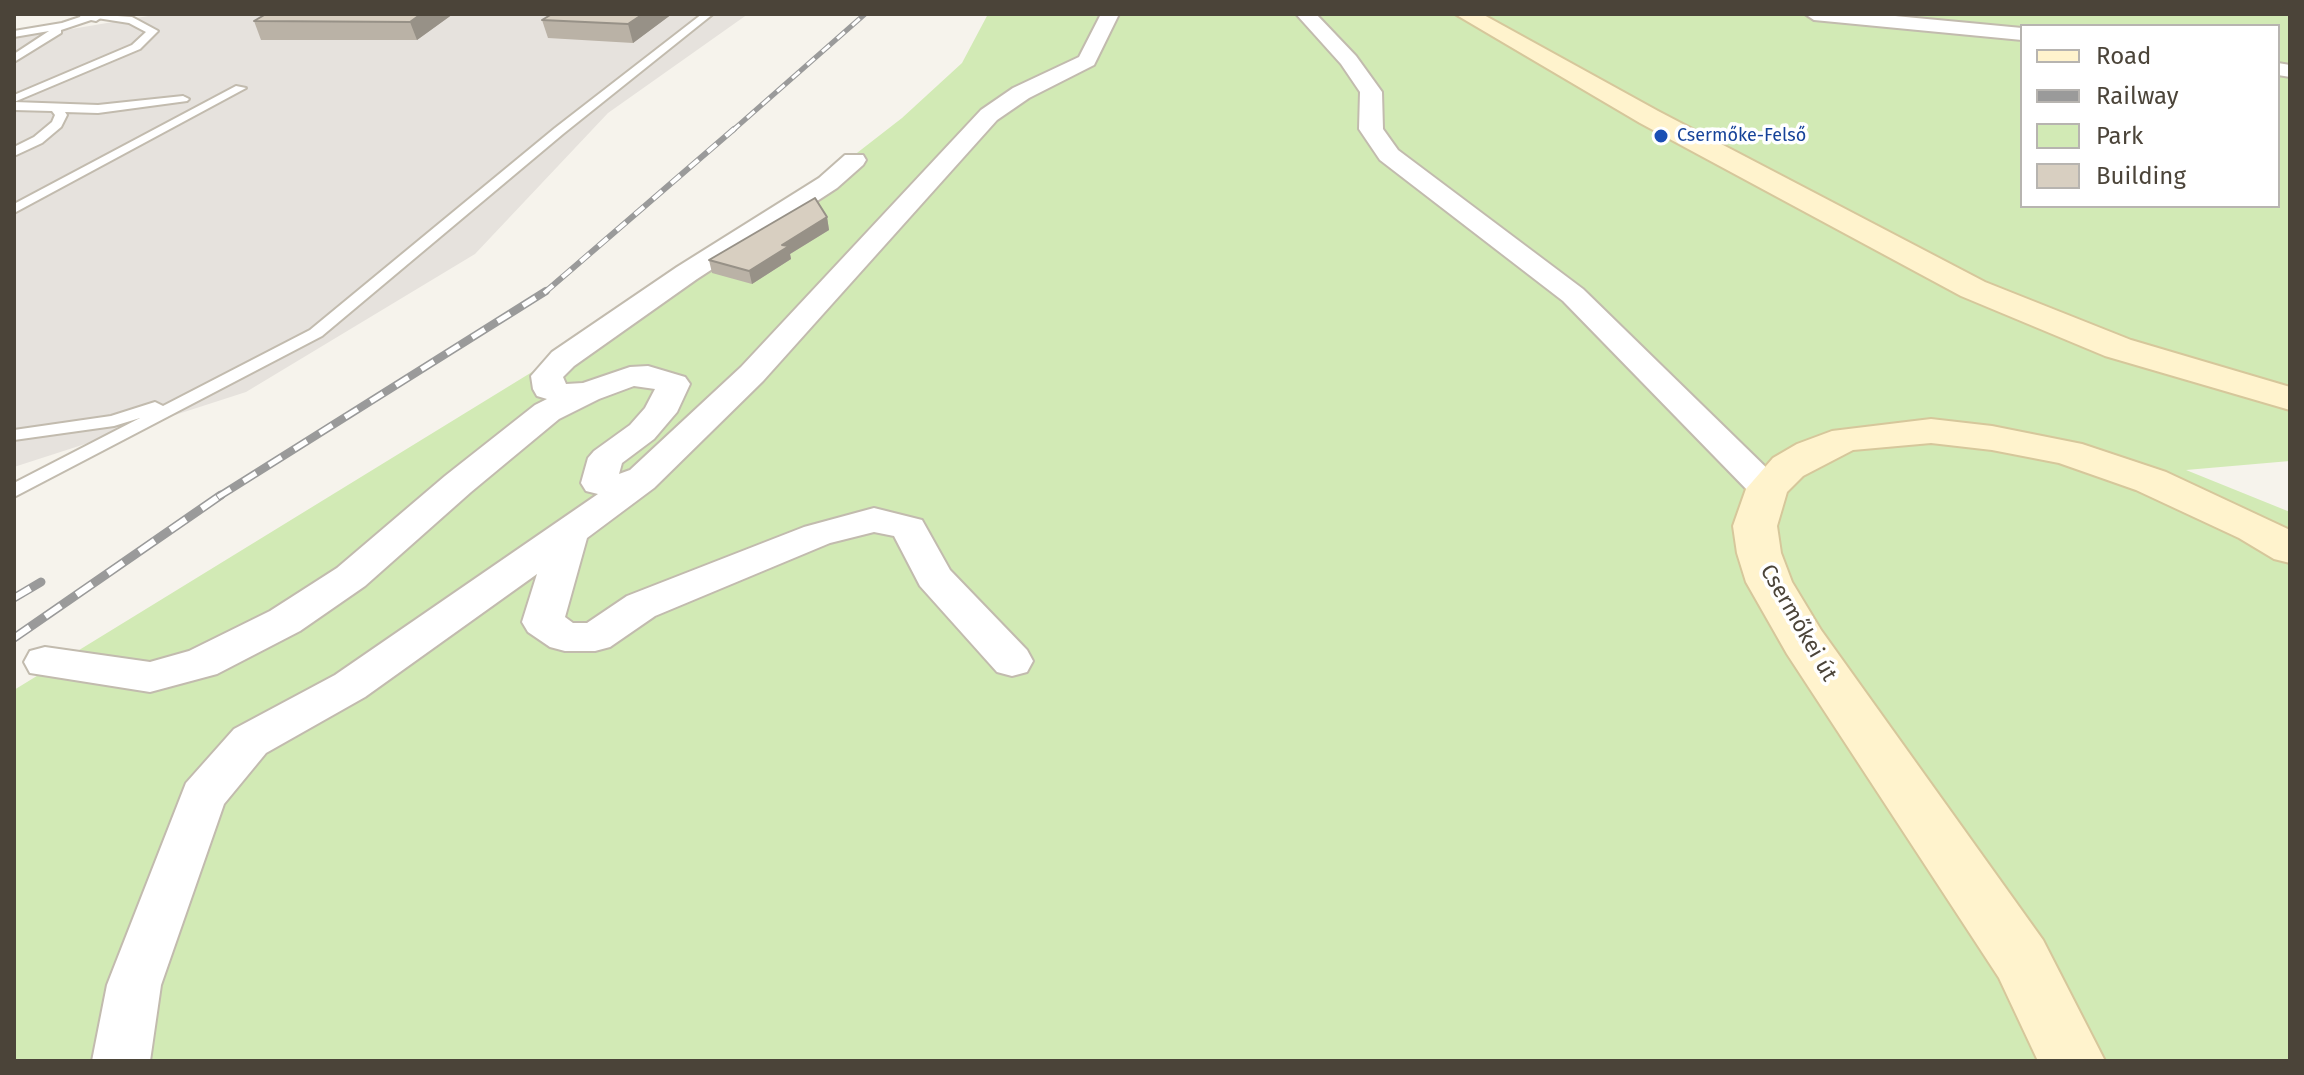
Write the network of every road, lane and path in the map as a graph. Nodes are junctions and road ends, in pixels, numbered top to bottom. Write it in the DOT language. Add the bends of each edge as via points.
graph roads {
  1 [pos="88,14"];
  2 [pos="708,14"];
  3 [pos="1110,14"];
  4 [pos="1305,14"];
  5 [pos="1466,14"];
  6 [pos="1814,14"];
  7 [pos="96,15"];
  8 [pos="64,26"];
  9 [pos="14,34"];
  10 [pos="2020,34"];
  11 [pos="14,59"];
  12 [pos="240,88"];
  13 [pos="14,99"];
  14 [pos="183,99"];
  15 [pos="14,106"];
  16 [pos="56,108"];
  17 [pos="14,151"];
  18 [pos="854,160"];
  19 [pos="14,209"];
  20 [pos="211,389"];
  21 [pos="587,392"];
  22 [pos="2290,399"];
  23 [pos="14,435"];
  24 [pos="643,478"];
  25 [pos="1767,489"];
  26 [pos="14,491"];
  27 [pos="569,533"];
  28 [pos="2290,549"];
  29 [pos="1012,661"];
  30 [pos="45,662"];
  31 [pos="121,1061"];
  32 [pos="2072,1061"];
  1 -- 7 [label="street"];
  2 -- 20 [label="lane" via="316,333"];
  3 -- 24 [label="street" via="1087,61 989,115 752,374"];
  4 -- 25 [label="street" via="1371,92 1371,129 1389,155 1573,295"];
  5 -- 22 [label="main road" via="1973,289 2118,348"];
  6 -- 10 [label="street"];
  7 -- 8 [label="lane"];
  7 -- 13 [label="lane" via="132,20 153,31 136,47"];
  8 -- 9 [label="lane"];
  8 -- 11 [label="lane"];
  12 -- 19 [label="lane"];
  14 -- 16 [label="lane"];
  15 -- 16 [label="lane"];
  16 -- 17 [label="lane" via="61,115 57,124"];
  18 -- 21 [label="street" via="828,183 563,359 547,376 549,389"];
  20 -- 23 [label="lane" via="114,421"];
  20 -- 26 [label="lane"];
  21 -- 24 [label="street" via="630,377 674,384 642,432 606,458 599,483 616,487"];
  21 -- 30 [label="street" via="547,412 351,577 285,621 216,656 150,677"];
  24 -- 27 [label="street"];
  25 -- 28 [label="main road, Csermőkei út" via="1788,467 1846,439 1931,431 2068,453 2151,481"];
  25 -- 32 [label="main road, Csermőkei út" via="1755,526 1769,582 1804,642 2021,959"];
  27 -- 29 [label="street" via="543,622 565,637 595,637 641,606 817,535 874,520 909,528 934,577"];
  27 -- 31 [label="street" via="350,686 250,741 203,796 134,985"];
}
